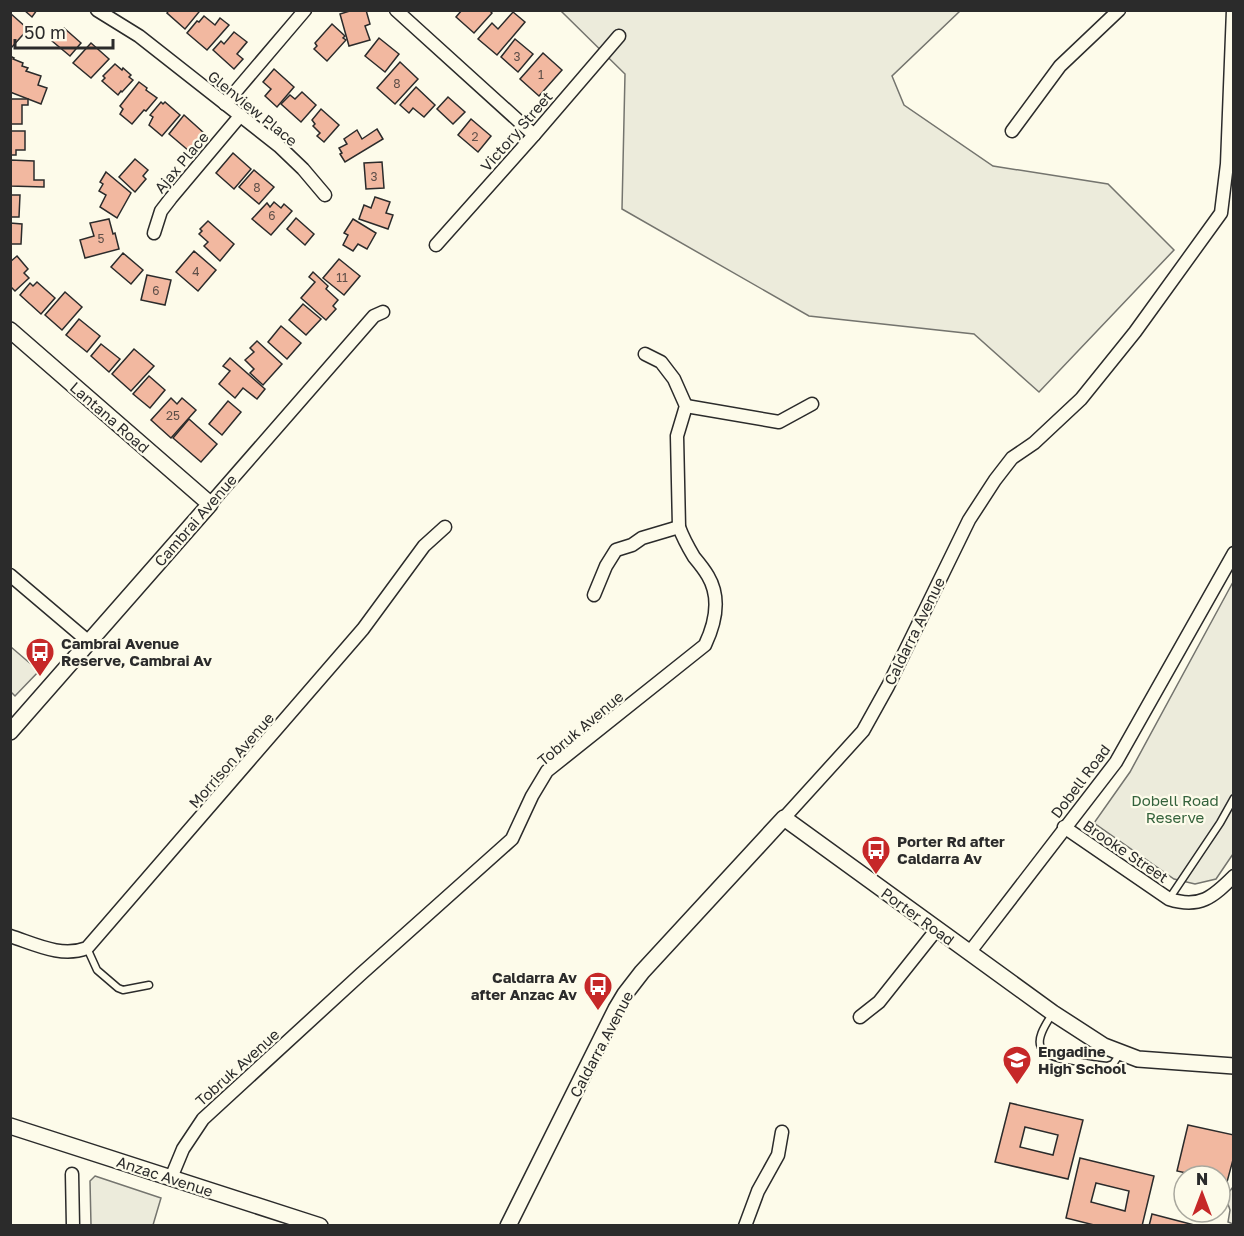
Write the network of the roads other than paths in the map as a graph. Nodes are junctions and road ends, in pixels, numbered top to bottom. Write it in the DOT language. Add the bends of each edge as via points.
graph roads {
  1 [pos="97,10"];
  2 [pos="305,10"];
  3 [pos="396,10"];
  4 [pos="1119,10"];
  5 [pos="1233,10"];
  6 [pos="619,36"];
  7 [pos="225,104"];
  8 [pos="240,116"];
  9 [pos="1012,131"];
  10 [pos="534,135"];
  11 [pos="325,195"];
  12 [pos="154,232"];
  13 [pos="436,245"];
  14 [pos="382,312"];
  15 [pos="10,330"];
  16 [pos="645,354"];
  17 [pos="812,404"];
  18 [pos="686,406"];
  19 [pos="210,504"];
  20 [pos="445,527"];
  21 [pos="679,527"];
  22 [pos="1233,552"];
  23 [pos="10,575"];
  24 [pos="594,595"];
  25 [pos="89,642"];
  26 [pos="10,732"];
  27 [pos="1233,798"];
  28 [pos="784,818"];
  29 [pos="1064,827"];
  30 [pos="1233,876"];
  31 [pos="1169,899"];
  32 [pos="937,929"];
  33 [pos="10,936"];
  34 [pos="87,948"];
  35 [pos="969,952"];
  36 [pos="149,985"];
  37 [pos="1053,1013"];
  38 [pos="860,1017"];
  39 [pos="1121,1054"];
  40 [pos="1233,1066"];
  41 [pos="10,1126"];
  42 [pos="782,1132"];
  43 [pos="72,1174"];
  44 [pos="171,1178"];
  45 [pos="73,1226"];
  46 [pos="320,1226"];
  47 [pos="508,1226"];
  48 [pos="745,1226"];
  1 -- 7 [label="street, Glenview Place" via="139,36"];
  2 -- 7 [label="street"];
  3 -- 10 [label="street"];
  4 -- 9 [label="street" via="1060,66"];
  5 -- 28 [label="street, Caldarra Avenue" via="1227,164 1221,213 1081,399 1012,458 995,480 969,520 863,731"];
  6 -- 10 [label="street, Victory Street"];
  7 -- 8 [label="street, Glenview Place"];
  8 -- 11 [label="street, Glenview Place" via="279,146"];
  8 -- 12 [label="street, Ajax Place" via="161,211"];
  10 -- 13 [label="street, Victory Street"];
  14 -- 19 [label="street, Cambrai Avenue" via="374,316"];
  15 -- 19 [label="street, Lantana Road"];
  16 -- 18 [label="street" via="661,362 674,378"];
  17 -- 18 [label="street" via="779,422"];
  18 -- 21 [label="street, Tobruk Avenue" via="677,436"];
  19 -- 25 [label="street, Cambrai Avenue"];
  20 -- 34 [label="street, Morrison Avenue" via="424,546 363,629"];
  21 -- 24 [label="street" via="616,550"];
  21 -- 44 [label="street, Tobruk Avenue" via="709,578 715,598 715,614 705,645 547,771 512,839 203,1119 183,1149"];
  22 -- 29 [label="street, Dobell Road" via="1116,762"];
  23 -- 25 [label="street"];
  25 -- 26 [label="street, Cambrai Avenue"];
  27 -- 31 [label="lane"];
  28 -- 32 [label="street, Porter Road"];
  28 -- 47 [label="street, Caldarra Avenue" via="625,994"];
  29 -- 31 [label="street, Brooke Street"];
  29 -- 35 [label="street, Dobell Road"];
  30 -- 31 [label="street, Brooke Street" via="1203,901"];
  32 -- 35 [label="street, Porter Road"];
  32 -- 38 [label="street" via="879,1002"];
  33 -- 34 [label="street" via="60,952"];
  34 -- 36 [label="lane" via="97,969 118,988"];
  35 -- 37 [label="street, Porter Road"];
  37 -- 39 [label="street, Porter Road"];
  37 -- 39 [label="lane" via="1040,1037 1041,1047 1049,1056 1107,1066"];
  39 -- 40 [label="street, Porter Road" via="1148,1061"];
  41 -- 44 [label="street, Anzac Avenue"];
  42 -- 48 [label="street" via="778,1155"];
  43 -- 45 [label="street"];
  44 -- 46 [label="street, Anzac Avenue"];
}
